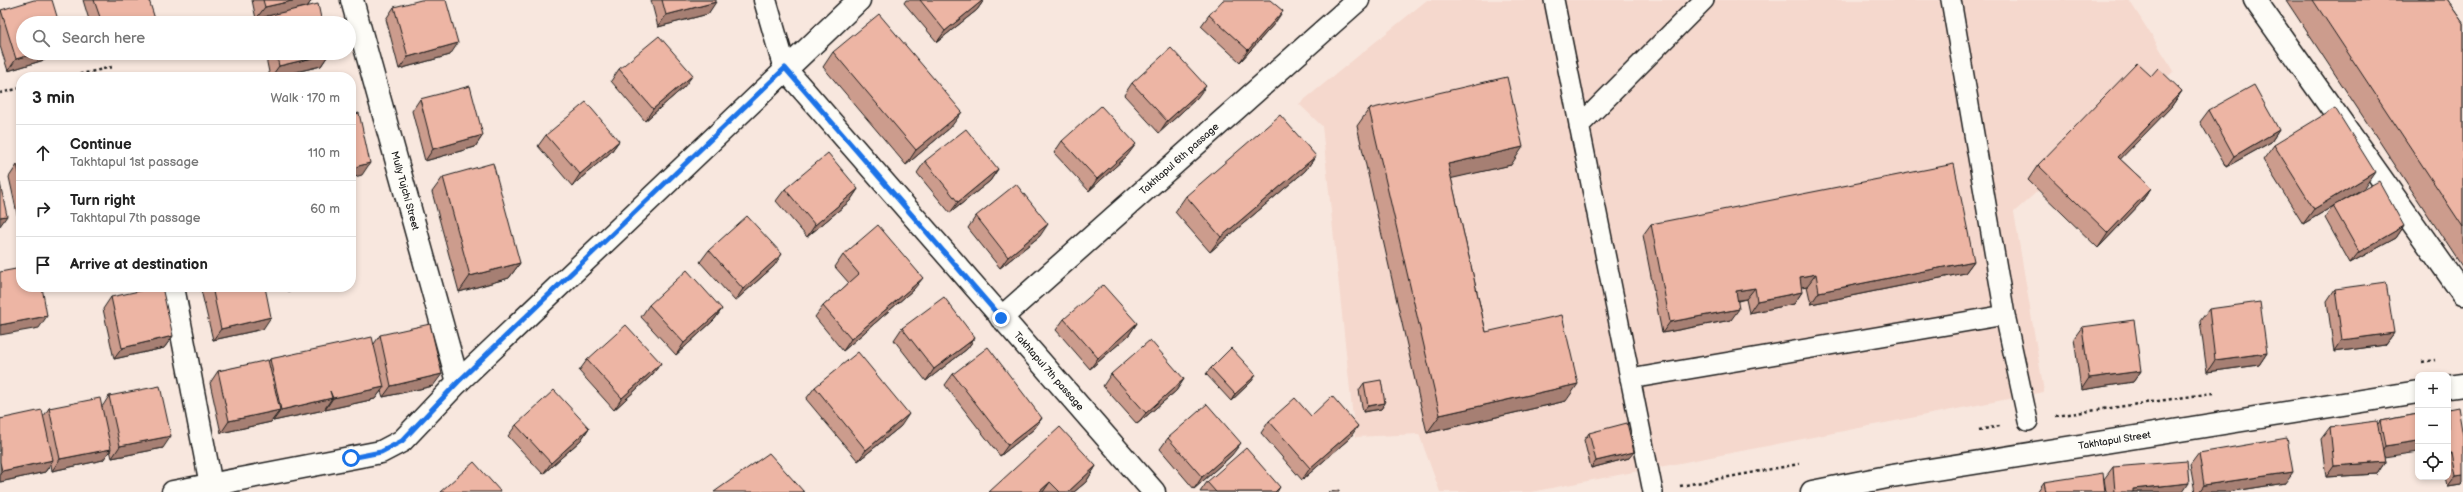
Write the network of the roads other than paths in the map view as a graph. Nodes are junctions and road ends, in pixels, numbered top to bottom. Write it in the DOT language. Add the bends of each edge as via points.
graph roads {
  1 [pos="352,0"];
  2 [pos="765,0"];
  3 [pos="859,0"];
  4 [pos="1358,0"];
  5 [pos="1554,0"];
  6 [pos="1704,0"];
  7 [pos="1951,0"];
  8 [pos="2255,0"];
  9 [pos="785,68"];
  10 [pos="1579,126"];
  11 [pos="174,292"];
  12 [pos="2463,294"];
  13 [pos="2005,315"];
  14 [pos="1001,318"];
  15 [pos="1630,379"];
  16 [pos="458,382"];
  17 [pos="2463,384"];
  18 [pos="2451,386"];
  19 [pos="2415,393"];
  20 [pos="2028,421"];
  21 [pos="1894,484"];
  22 [pos="211,485"];
  23 [pos="1870,486"];
  24 [pos="173,492"];
  25 [pos="1154,492"];
  26 [pos="1653,492"];
  27 [pos="1812,492"];
  1 -- 16 [label="street, Mully Tujchi Street"];
  2 -- 9 [label="street, Takhtapul 7th passage"];
  3 -- 9 [label="street"];
  4 -- 14 [label="street, Takhtapul 6th passage"];
  5 -- 10 [label="lane"];
  6 -- 10 [label="lane"];
  7 -- 13 [label="lane"];
  8 -- 12 [label="street"];
  9 -- 14 [label="street, Takhtapul 7th passage"];
  9 -- 16 [label="street"];
  10 -- 15 [label="lane"];
  11 -- 22 [label="street"];
  13 -- 15 [label="lane"];
  13 -- 20 [label="lane"];
  14 -- 25 [label="street, Takhtapul 7th passage"];
  15 -- 26 [label="lane"];
  16 -- 22 [label="street" via="402,441 381,452"];
  17 -- 18 [label="street"];
  19 -- 21 [label="street, Takhtapul Street"];
  21 -- 23 [label="street, Takhtapul Street"];
  22 -- 24 [label="street"];
  23 -- 27 [label="street, Takhtapul Street"];
}
